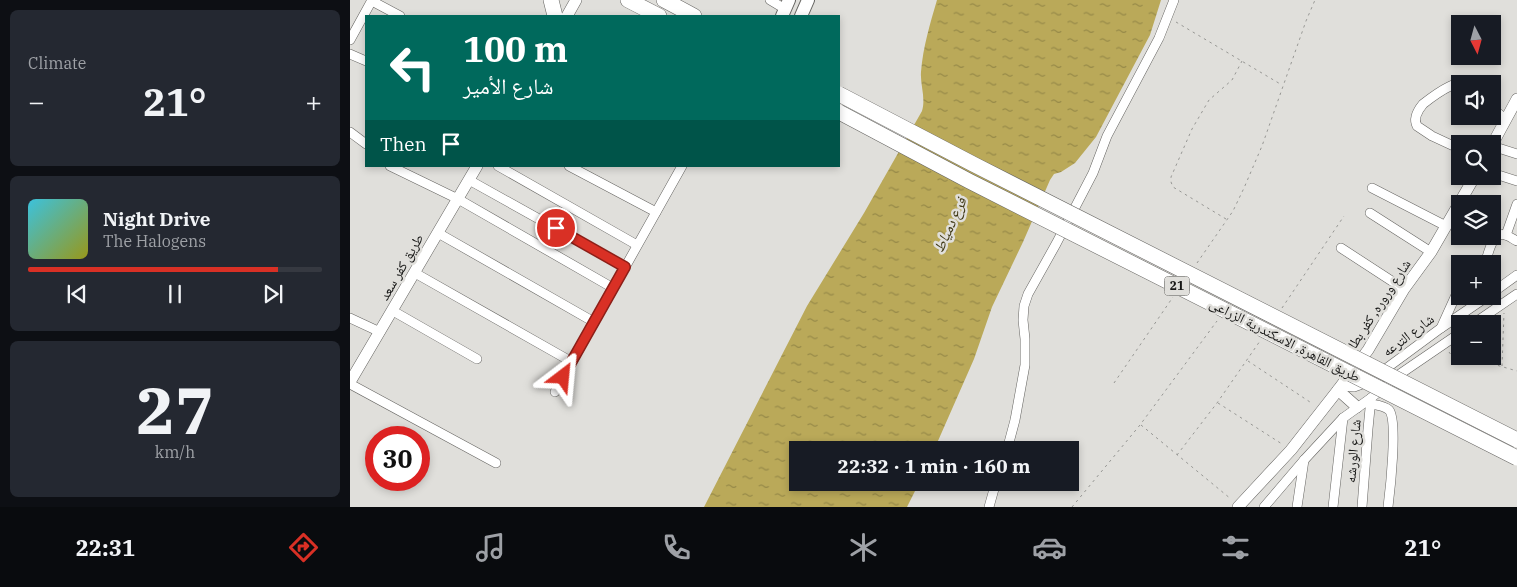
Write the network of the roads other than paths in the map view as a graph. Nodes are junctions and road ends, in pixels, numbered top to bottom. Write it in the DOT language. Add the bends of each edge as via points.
graph roads {
  1 [pos="372,0"];
  2 [pos="551,0"];
  3 [pos="576,0"];
  4 [pos="628,0"];
  5 [pos="664,0"];
  6 [pos="770,0"];
  7 [pos="808,0"];
  8 [pos="1174,0"];
  9 [pos="786,8"];
  10 [pos="398,15"];
  11 [pos="555,15"];
  12 [pos="567,15"];
  13 [pos="656,15"];
  14 [pos="692,15"];
  15 [pos="801,15"];
  16 [pos="350,40"];
  17 [pos="350,54"];
  18 [pos="365,61"];
  19 [pos="1451,86"];
  20 [pos="840,95"];
  21 [pos="1516,102"];
  22 [pos="840,113"];
  23 [pos="1501,116"];
  24 [pos="1506,120"];
  25 [pos="350,132"];
  26 [pos="1498,135"];
  27 [pos="365,143"];
  28 [pos="1451,144"];
  29 [pos="1501,148"];
  30 [pos="1517,154"];
  31 [pos="392,167"];
  32 [pos="477,167"];
  33 [pos="500,167"];
  34 [pos="571,167"];
  35 [pos="681,167"];
  36 [pos="1501,176"];
  37 [pos="470,180"];
  38 [pos="1517,181"];
  39 [pos="1470,185"];
  40 [pos="1372,188"];
  41 [pos="458,199"];
  42 [pos="1517,204"];
  43 [pos="656,212"];
  44 [pos="1370,213"];
  45 [pos="1446,226"];
  46 [pos="438,233"];
  47 [pos="1506,235"];
  48 [pos="1517,241"];
  49 [pos="637,245"];
  50 [pos="1341,248"];
  51 [pos="1431,252"];
  52 [pos="1488,255"];
  53 [pos="625,267"];
  54 [pos="415,273"];
  55 [pos="1517,275"];
  56 [pos="1501,287"];
  57 [pos="613,288"];
  58 [pos="1404,289"];
  59 [pos="1517,294"];
  60 [pos="1451,305"];
  61 [pos="1470,305"];
  62 [pos="1475,305"];
  63 [pos="1468,310"];
  64 [pos="393,311"];
  65 [pos="1486,315"];
  66 [pos="350,318"];
  67 [pos="594,322"];
  68 [pos="1441,328"];
  69 [pos="380,332"];
  70 [pos="1451,339"];
  71 [pos="477,359"];
  72 [pos="572,362"];
  73 [pos="350,383"];
  74 [pos="1340,388"];
  75 [pos="555,392"];
  76 [pos="1371,401"];
  77 [pos="1357,407"];
  78 [pos="1343,418"];
  79 [pos="1517,440"];
  80 [pos="1009,441"];
  81 [pos="1517,458"];
  82 [pos="1305,459"];
  83 [pos="496,463"];
  84 [pos="993,491"];
  85 [pos="989,507"];
  86 [pos="1239,507"];
  87 [pos="1264,507"];
  88 [pos="1297,507"];
  89 [pos="1333,507"];
  90 [pos="1362,507"];
  91 [pos="1388,507"];
  1 -- 10 [label="street"];
  1 -- 16 [label="street"];
  2 -- 11 [label="highway"];
  3 -- 12 [label="street"];
  4 -- 13 [label="highway"];
  5 -- 14 [label="highway"];
  6 -- 9 [label="street"];
  7 -- 15 [label="main road"];
  8 -- 80 [label="street" via="1153,52 1107,136 1093,173 1028,294 1023,320 1025,365"];
  17 -- 18 [label="street"];
  19 -- 28 [label="street" via="1423,104 1415,119 1417,126"];
  20 -- 79 [label="highway, طريق القاهرة, الاسكندرية الزراعى / 21, bridge"];
  21 -- 24 [label="street"];
  22 -- 81 [label="highway, طريق القاهرة, الاسكندرية الزراعى / 21, bridge" via="969,182"];
  23 -- 24 [label="street"];
  24 -- 26 [label="street"];
  25 -- 27 [label="street"];
  29 -- 30 [label="street"];
  31 -- 41 [label="street"];
  32 -- 37 [label="street, طريق كفر سعد"];
  33 -- 49 [label="street"];
  34 -- 43 [label="street"];
  35 -- 43 [label="street"];
  36 -- 38 [label="street"];
  37 -- 41 [label="street, طريق كفر سعد"];
  37 -- 53 [label="street"];
  39 -- 45 [label="street, شارع وروره, كفر بطا"];
  40 -- 45 [label="street"];
  41 -- 46 [label="street, طريق كفر سعد"];
  41 -- 57 [label="street"];
  42 -- 47 [label="street"];
  43 -- 49 [label="street"];
  44 -- 51 [label="street"];
  45 -- 51 [label="street, شارع وروره, كفر بطا"];
  46 -- 54 [label="street, طريق كفر سعد"];
  46 -- 67 [label="street"];
  47 -- 48 [label="street"];
  47 -- 52 [label="street" via="1497,236"];
  49 -- 53 [label="street"];
  50 -- 58 [label="street"];
  51 -- 58 [label="street, شارع وروره, كفر بطا"];
  53 -- 57 [label="street"];
  54 -- 64 [label="street, طريق كفر سعد"];
  54 -- 72 [label="street"];
  55 -- 56 [label="street"];
  57 -- 67 [label="street"];
  58 -- 74 [label="street, شارع وروره, كفر بطا" via="1368,350"];
  59 -- 65 [label="street"];
  60 -- 68 [label="street"];
  61 -- 63 [label="street"];
  62 -- 63 [label="street, شارع الترعه"];
  63 -- 68 [label="street, شارع الترعه"];
  64 -- 69 [label="street, طريق كفر سعد"];
  64 -- 71 [label="street"];
  66 -- 69 [label="street"];
  67 -- 72 [label="street"];
  68 -- 74 [label="street, شارع الترعه" via="1366,384"];
  69 -- 73 [label="street, طريق كفر سعد"];
  70 -- 76 [label="street, شارع الترعه" via="1400,374"];
  72 -- 75 [label="street"];
  73 -- 83 [label="street"];
  74 -- 77 [label="street"];
  74 -- 86 [label="street, شارع وروره, كفر بطا" via="1291,450"];
  76 -- 77 [label="street, شارع الترعه"];
  76 -- 90 [label="street, شارع الورشه"];
  76 -- 91 [label="street" via="1388,409 1392,416"];
  77 -- 78 [label="street, شارع الترعه"];
  78 -- 82 [label="street, شارع الترعه"];
  78 -- 89 [label="street"];
  82 -- 87 [label="street, شارع الترعه"];
  82 -- 88 [label="street"];
  84 -- 85 [label="street"];
}
